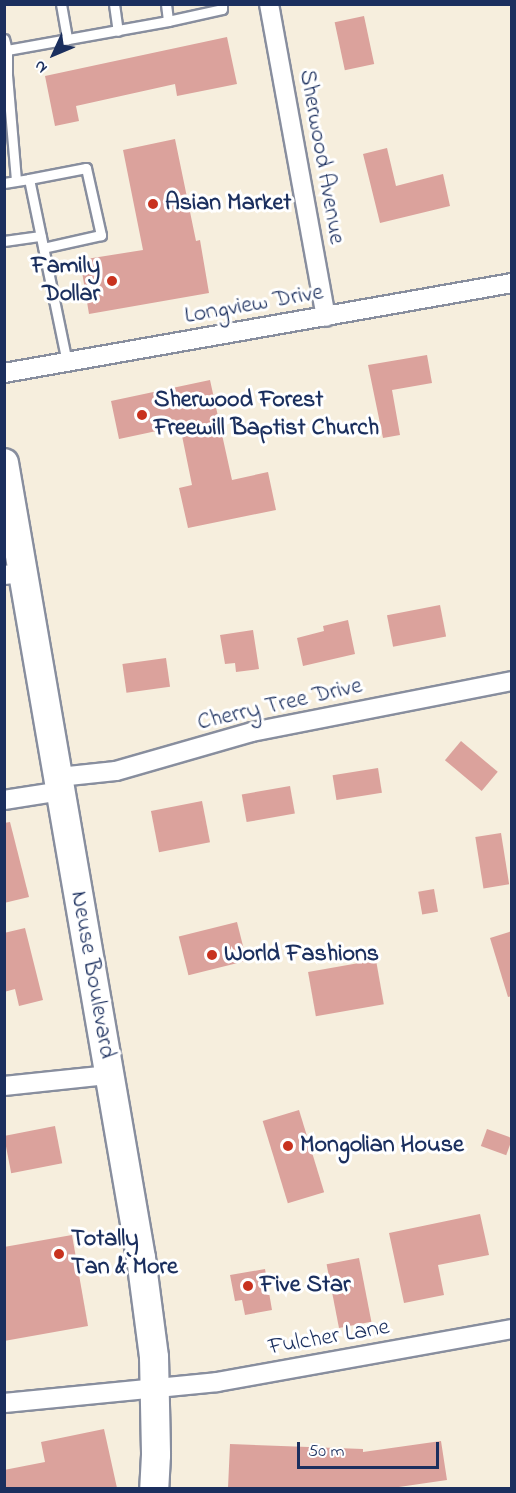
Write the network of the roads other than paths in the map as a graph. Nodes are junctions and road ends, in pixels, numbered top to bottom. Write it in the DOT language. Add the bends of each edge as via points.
graph roads {
  1 [pos="62,4"];
  2 [pos="114,4"];
  3 [pos="166,4"];
  4 [pos="222,4"];
  5 [pos="270,4"];
  6 [pos="168,21"];
  7 [pos="118,30"];
  8 [pos="4,39"];
  9 [pos="67,39"];
  10 [pos="6,50"];
  11 [pos="6,76"];
  12 [pos="29,179"];
  13 [pos="16,181"];
  14 [pos="4,183"];
  15 [pos="41,236"];
  16 [pos="4,241"];
  17 [pos="43,248"];
  18 [pos="512,283"];
  19 [pos="326,317"];
  20 [pos="67,362"];
  21 [pos="4,373"];
  22 [pos="4,464"];
  23 [pos="14,574"];
  24 [pos="512,681"];
  25 [pos="60,784"];
  26 [pos="4,800"];
  27 [pos="109,1075"];
  28 [pos="4,1086"];
  29 [pos="512,1329"];
  30 [pos="154,1387"];
  31 [pos="4,1402"];
  32 [pos="154,1488"];
  1 -- 9 [label="lane"];
  2 -- 7 [label="lane"];
  3 -- 6 [label="lane"];
  4 -- 6 [label="lane" via="222,9"];
  5 -- 19 [label="street, Sherwood Avenue"];
  6 -- 7 [label="lane"];
  7 -- 9 [label="lane"];
  8 -- 10 [label="lane"];
  9 -- 10 [label="lane"];
  10 -- 11 [label="lane"];
  11 -- 13 [label="lane"];
  12 -- 13 [label="lane"];
  12 -- 15 [label="lane"];
  12 -- 17 [label="lane" via="86,168 100,235"];
  13 -- 14 [label="lane"];
  15 -- 16 [label="lane"];
  15 -- 17 [label="lane"];
  17 -- 20 [label="lane"];
  18 -- 19 [label="street, Longview Drive"];
  19 -- 20 [label="street, Longview Drive"];
  20 -- 21 [label="street, Longview Drive"];
  22 -- 23 [label="main road, Neuse Boulevard"];
  23 -- 25 [label="main road, Neuse Boulevard"];
  24 -- 25 [label="street, Cherry Tree Drive" via="252,732"];
  25 -- 26 [label="street, Cherry Tree Drive"];
  25 -- 27 [label="main road, Neuse Boulevard"];
  27 -- 28 [label="street"];
  27 -- 30 [label="main road, Neuse Boulevard" via="141,1258 154,1357"];
  29 -- 30 [label="street, Fulcher Lane" via="217,1382"];
  30 -- 31 [label="street, Fulcher Lane"];
  30 -- 32 [label="main road, Neuse Boulevard"];
}
